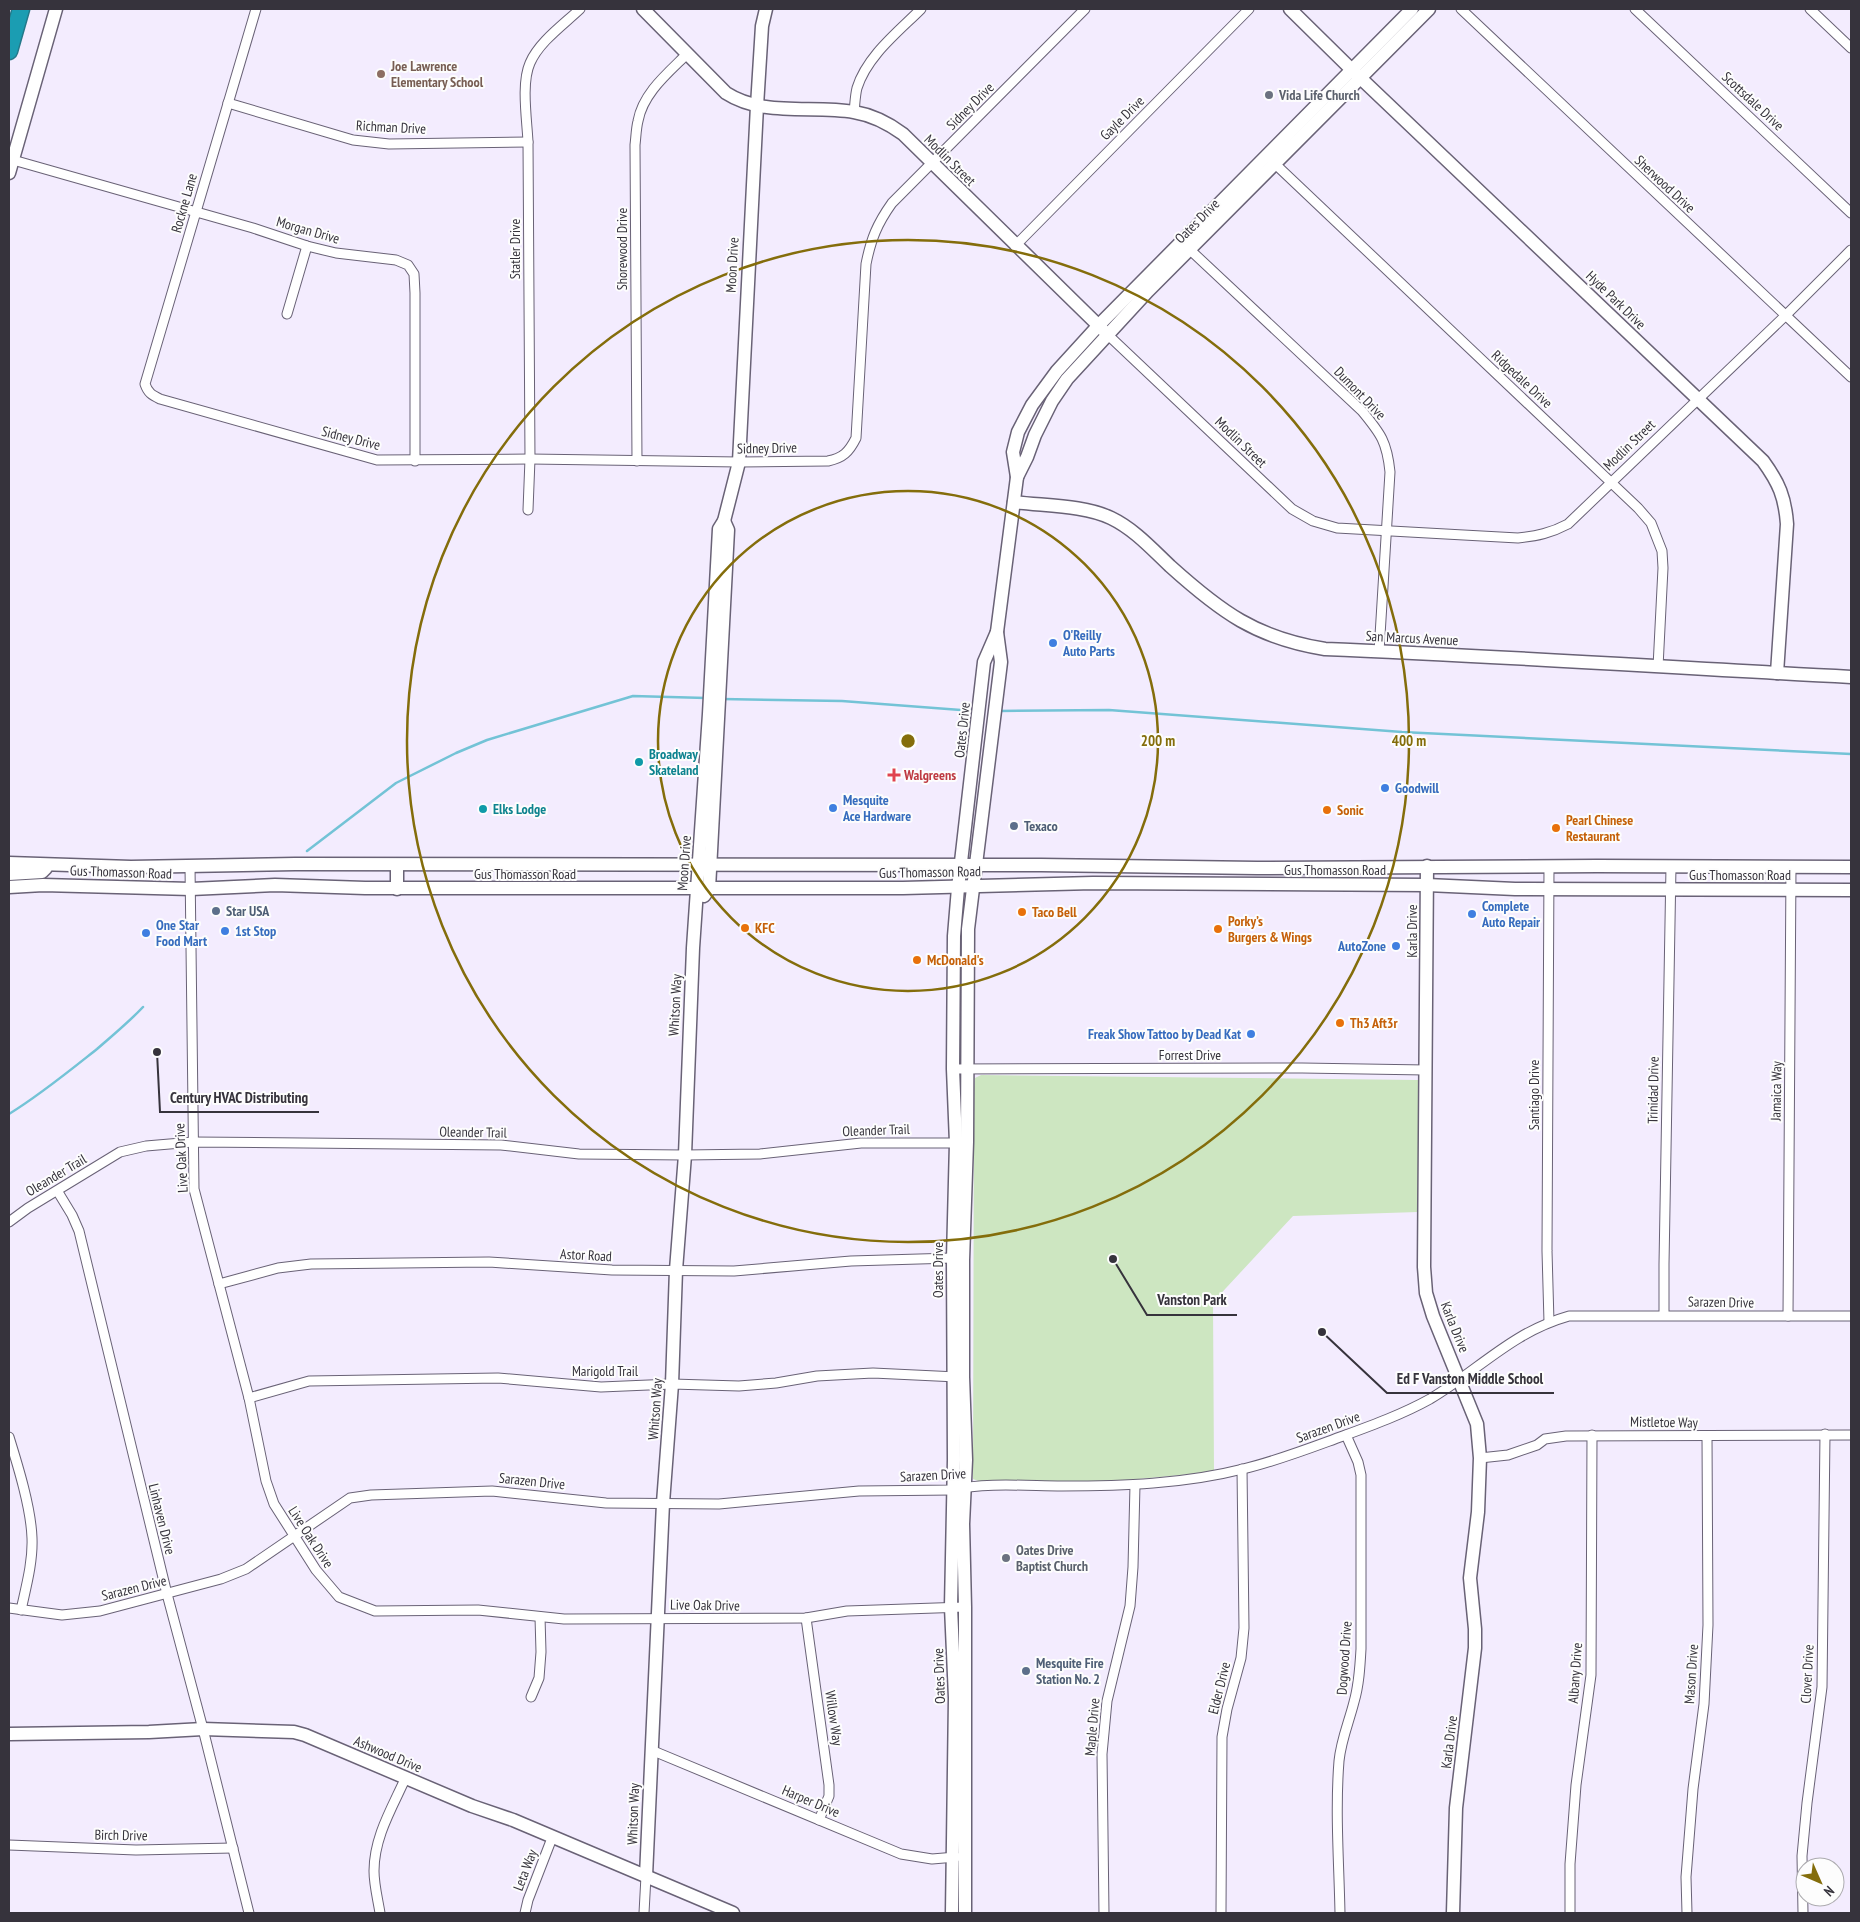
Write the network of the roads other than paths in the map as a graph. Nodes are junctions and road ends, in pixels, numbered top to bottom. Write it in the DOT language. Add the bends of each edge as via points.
graph roads {
  1 [pos="21,9"];
  2 [pos="56,9"];
  3 [pos="256,9"];
  4 [pos="580,9"];
  5 [pos="643,9"];
  6 [pos="766,9"];
  7 [pos="921,9"];
  8 [pos="1085,9"];
  9 [pos="1249,9"];
  10 [pos="1290,9"];
  11 [pos="1412,9"];
  12 [pos="1429,9"];
  13 [pos="1461,9"];
  14 [pos="1635,9"];
  15 [pos="1810,9"];
  16 [pos="1851,48"];
  17 [pos="9,51"];
  18 [pos="687,54"];
  19 [pos="1356,74"];
  20 [pos="228,103"];
  21 [pos="757,106"];
  22 [pos="854,112"];
  23 [pos="528,142"];
  24 [pos="13,160"];
  25 [pos="1271,160"];
  26 [pos="933,163"];
  27 [pos="9,173"];
  28 [pos="196,213"];
  29 [pos="1851,213"];
  30 [pos="1186,245"];
  31 [pos="307,246"];
  32 [pos="1015,246"];
  33 [pos="1851,250"];
  34 [pos="288,314"];
  35 [pos="1785,316"];
  36 [pos="1102,330"];
  37 [pos="1851,378"];
  38 [pos="160,399"];
  39 [pos="1699,399"];
  40 [pos="530,460"];
  41 [pos="415,461"];
  42 [pos="637,461"];
  43 [pos="739,462"];
  44 [pos="1611,483"];
  45 [pos="1014,502"];
  46 [pos="528,510"];
  47 [pos="1387,531"];
  48 [pos="997,632"];
  49 [pos="1379,652"];
  50 [pos="1658,667"];
  51 [pos="1777,673"];
  52 [pos="1851,677"];
  53 [pos="9,863"];
  54 [pos="50,865"];
  55 [pos="397,865"];
  56 [pos="705,865"];
  57 [pos="190,866"];
  58 [pos="961,866"];
  59 [pos="976,866"];
  60 [pos="1427,866"];
  61 [pos="1671,866"];
  62 [pos="1194,867"];
  63 [pos="1792,867"];
  64 [pos="1851,867"];
  65 [pos="1550,868"];
  66 [pos="9,874"];
  67 [pos="1192,884"];
  68 [pos="1427,885"];
  69 [pos="9,887"];
  70 [pos="974,887"];
  71 [pos="397,888"];
  72 [pos="958,888"];
  73 [pos="1549,888"];
  74 [pos="191,889"];
  75 [pos="703,889"];
  76 [pos="1671,889"];
  77 [pos="1791,890"];
  78 [pos="1851,890"];
  79 [pos="696,908"];
  80 [pos="953,1069"];
  81 [pos="966,1069"];
  82 [pos="1426,1070"];
  83 [pos="193,1142"];
  84 [pos="961,1143"];
  85 [pos="685,1155"];
  86 [pos="58,1192"];
  87 [pos="9,1222"];
  88 [pos="958,1259"];
  89 [pos="676,1270"];
  90 [pos="219,1284"];
  91 [pos="1664,1315"];
  92 [pos="1788,1316"];
  93 [pos="1851,1316"];
  94 [pos="1549,1322"];
  95 [pos="958,1377"];
  96 [pos="1459,1378"];
  97 [pos="672,1384"];
  98 [pos="249,1398"];
  99 [pos="1592,1434"];
  100 [pos="1825,1434"];
  101 [pos="1346,1435"];
  102 [pos="1851,1435"];
  103 [pos="1707,1436"];
  104 [pos="9,1437"];
  105 [pos="1480,1458"];
  106 [pos="1242,1470"];
  107 [pos="1135,1485"];
  108 [pos="959,1489"];
  109 [pos="663,1503"];
  110 [pos="295,1535"];
  111 [pos="167,1594"];
  112 [pos="951,1607"];
  113 [pos="965,1607"];
  114 [pos="9,1608"];
  115 [pos="21,1610"];
  116 [pos="540,1617"];
  117 [pos="659,1618"];
  118 [pos="806,1618"];
  119 [pos="531,1697"];
  120 [pos="203,1729"];
  121 [pos="9,1734"];
  122 [pos="650,1750"];
  123 [pos="406,1778"];
  124 [pos="819,1820"];
  125 [pos="552,1838"];
  126 [pos="9,1845"];
  127 [pos="233,1848"];
  128 [pos="958,1857"];
  129 [pos="646,1876"];
  130 [pos="249,1913"];
  131 [pos="380,1913"];
  132 [pos="525,1913"];
  133 [pos="644,1913"];
  134 [pos="733,1913"];
  135 [pos="952,1913"];
  136 [pos="964,1913"];
  137 [pos="1104,1913"];
  138 [pos="1221,1913"];
  139 [pos="1340,1913"];
  140 [pos="1453,1913"];
  141 [pos="1570,1913"];
  142 [pos="1687,1913"];
  143 [pos="1803,1913"];
  1 -- 17 [label="highway"];
  2 -- 24 [label="main road"];
  3 -- 20 [label="street, Rockne Lane"];
  4 -- 23 [label="street, Statler Drive" via="543,44 530,62 526,81"];
  5 -- 18 [label="main road, Modlin Street"];
  6 -- 21 [label="main road, Moon Drive"];
  7 -- 22 [label="street" via="868,65 857,88"];
  8 -- 26 [label="street, Sidney Drive"];
  9 -- 32 [label="street, Gayle Drive"];
  10 -- 19 [label="main road, Hyde Park Drive"];
  11 -- 19 [label="main road, Oates Drive"];
  12 -- 19 [label="main road, Oates Drive"];
  13 -- 35 [label="street, Sherwood Drive"];
  14 -- 29 [label="street, Scottsdale Drive"];
  15 -- 16 [label="street"];
  18 -- 21 [label="main road, Modlin Street" via="726,93"];
  18 -- 42 [label="street, Shorewood Drive" via="656,85 638,120 635,145"];
  19 -- 25 [label="main road, Oates Drive"];
  19 -- 39 [label="main road, Hyde Park Drive"];
  20 -- 23 [label="street, Richman Drive" via="354,140 389,144"];
  20 -- 28 [label="street, Rockne Lane"];
  21 -- 22 [label="main road, Modlin Street"];
  21 -- 43 [label="main road, Moon Drive"];
  22 -- 26 [label="main road, Modlin Street" via="872,116 891,126"];
  23 -- 40 [label="street, Statler Drive"];
  24 -- 27 [label="main road"];
  24 -- 28 [label="street, Morgan Drive"];
  25 -- 30 [label="main road, Oates Drive"];
  25 -- 44 [label="street, Ridgedale Drive"];
  26 -- 32 [label="main road, Modlin Street"];
  26 -- 43 [label="street, Sidney Drive" via="892,203 871,240 866,264 856,438 850,449 840,458 828,461"];
  28 -- 31 [label="street, Morgan Drive"];
  28 -- 38 [label="street, Rockne Lane" via="145,384 147,391"];
  30 -- 36 [label="main road, Oates Drive"];
  30 -- 47 [label="street, Dumont Drive" via="1362,411 1376,428 1387,449 1390,472"];
  31 -- 34 [label="street"];
  31 -- 41 [label="street, Morgan Drive" via="396,260 408,265 414,274"];
  32 -- 36 [label="main road, Modlin Street"];
  33 -- 35 [label="street, Modlin Street"];
  35 -- 37 [label="street, Sherwood Drive"];
  35 -- 39 [label="street, Modlin Street"];
  36 -- 45 [label="main road, Oates Drive" via="1052,401 1034,435 1028,457 1017,477"];
  36 -- 47 [label="street, Modlin Street" via="1292,509 1313,521 1337,528"];
  38 -- 41 [label="street, Sidney Drive" via="377,460"];
  39 -- 44 [label="street, Modlin Street"];
  39 -- 51 [label="main road, Hyde Park Drive" via="1763,461 1782,492 1786,524"];
  40 -- 41 [label="street, Sidney Drive"];
  40 -- 42 [label="street, Sidney Drive"];
  40 -- 46 [label="street, Statler Drive"];
  42 -- 43 [label="street, Sidney Drive"];
  43 -- 56 [label="main road, Moon Drive" via="724,521 728,530"];
  44 -- 47 [label="street, Modlin Street" via="1568,524 1536,536 1518,538"];
  44 -- 50 [label="street, Ridgedale Drive" via="1650,523 1662,551"];
  45 -- 48 [label="main road, Oates Drive"];
  45 -- 49 [label="main road, San Marcus Avenue" via="1085,510 1110,517 1130,528 1230,616 1268,635 1325,649"];
  47 -- 49 [label="street, Dumont Drive"];
  48 -- 58 [label="main road, Oates Drive" via="984,662"];
  48 -- 59 [label="main road, Oates Drive" via="1001,662"];
  49 -- 50 [label="main road, San Marcus Avenue"];
  50 -- 51 [label="main road, San Marcus Avenue"];
  51 -- 52 [label="main road, San Marcus Avenue"];
  53 -- 54 [label="main road, Gus Thomasson Road"];
  54 -- 57 [label="main road, Gus Thomasson Road"];
  54 -- 66 [label="main road" via="42,872"];
  55 -- 56 [label="main road, Gus Thomasson Road"];
  55 -- 57 [label="main road, Gus Thomasson Road"];
  55 -- 71 [label="main road"];
  56 -- 58 [label="main road, Gus Thomasson Road"];
  56 -- 75 [label="main road, Moon Drive"];
  57 -- 74 [label="street, Live Oak Drive"];
  58 -- 59 [label="main road, Gus Thomasson Road"];
  58 -- 72 [label="main road, Oates Drive"];
  59 -- 62 [label="main road, Gus Thomasson Road"];
  59 -- 70 [label="main road, Oates Drive"];
  60 -- 62 [label="main road, Gus Thomasson Road"];
  60 -- 65 [label="main road, Gus Thomasson Road"];
  60 -- 68 [label="main road, Karla Drive"];
  61 -- 63 [label="main road, Gus Thomasson Road"];
  61 -- 65 [label="main road, Gus Thomasson Road"];
  61 -- 76 [label="street, Trinidad Drive"];
  62 -- 67 [label="main road"];
  63 -- 64 [label="main road, Gus Thomasson Road"];
  63 -- 77 [label="street, Jamaica Way"];
  65 -- 73 [label="street, Santiago Drive"];
  67 -- 68 [label="main road, Gus Thomasson Road"];
  67 -- 70 [label="main road, Gus Thomasson Road"];
  68 -- 73 [label="main road, Gus Thomasson Road"];
  68 -- 82 [label="main road, Karla Drive"];
  69 -- 74 [label="main road, Gus Thomasson Road"];
  70 -- 72 [label="main road, Gus Thomasson Road"];
  70 -- 81 [label="main road, Oates Drive" via="968,929"];
  71 -- 74 [label="main road, Gus Thomasson Road" via="275,885"];
  71 -- 75 [label="main road, Gus Thomasson Road"];
  72 -- 75 [label="main road, Gus Thomasson Road"];
  72 -- 80 [label="main road, Oates Drive" via="954,936"];
  73 -- 76 [label="main road, Gus Thomasson Road"];
  73 -- 94 [label="street, Santiago Drive"];
  74 -- 83 [label="street, Live Oak Drive"];
  75 -- 79 [label="main road, Moon Drive"];
  76 -- 77 [label="main road, Gus Thomasson Road"];
  76 -- 91 [label="street, Trinidad Drive"];
  77 -- 78 [label="main road, Gus Thomasson Road"];
  77 -- 92 [label="street, Jamaica Way"];
  79 -- 85 [label="main road, Whitson Way"];
  80 -- 81 [label="street, Forrest Drive"];
  80 -- 84 [label="main road, Oates Drive"];
  81 -- 82 [label="street, Forrest Drive"];
  81 -- 84 [label="main road, Oates Drive"];
  82 -- 96 [label="main road, Karla Drive" via="1426,1293"];
  83 -- 85 [label="street, Oleander Trail" via="501,1145 579,1154"];
  83 -- 86 [label="street, Oleander Trail" via="120,1152"];
  83 -- 90 [label="street, Live Oak Drive" via="194,1190"];
  84 -- 85 [label="street, Oleander Trail" via="861,1143 760,1154"];
  84 -- 88 [label="main road, Oates Drive"];
  85 -- 89 [label="main road, Whitson Way"];
  86 -- 87 [label="street, Oleander Trail"];
  86 -- 111 [label="street, Linhaven Drive" via="79,1231"];
  88 -- 89 [label="street, Astor Road"];
  88 -- 95 [label="main road, Oates Drive"];
  89 -- 90 [label="street, Astor Road" via="612,1270 488,1262 312,1264 278,1268"];
  89 -- 97 [label="main road, Whitson Way"];
  90 -- 98 [label="street, Live Oak Drive"];
  91 -- 92 [label="street, Sarazen Drive"];
  91 -- 94 [label="street, Sarazen Drive" via="1569,1316"];
  92 -- 93 [label="street, Sarazen Drive"];
  94 -- 96 [label="street, Sarazen Drive" via="1521,1336"];
  95 -- 97 [label="street, Marigold Trail" via="873,1374 817,1376 739,1386"];
  95 -- 108 [label="main road, Oates Drive" via="966,1460"];
  96 -- 101 [label="street, Sarazen Drive" via="1406,1411"];
  96 -- 105 [label="main road, Karla Drive" via="1478,1424"];
  97 -- 98 [label="street, Marigold Trail" via="601,1386 498,1378 309,1380"];
  97 -- 109 [label="main road, Whitson Way"];
  98 -- 110 [label="street, Live Oak Drive" via="266,1482 274,1504"];
  99 -- 103 [label="street, Mistletoe Way"];
  99 -- 105 [label="street, Mistletoe Way" via="1545,1439 1508,1455"];
  99 -- 141 [label="street, Albany Drive" via="1591,1675 1576,1785"];
  100 -- 102 [label="street, Mistletoe Way"];
  100 -- 103 [label="street, Mistletoe Way"];
  100 -- 143 [label="street, Clover Drive" via="1822,1687 1806,1803 1802,1856"];
  101 -- 106 [label="street, Sarazen Drive"];
  101 -- 139 [label="street, Dogwood Drive" via="1361,1475 1361,1649 1359,1677 1339,1760"];
  103 -- 142 [label="street, Mason Drive" via="1708,1625 1704,1704 1686,1877"];
  104 -- 115 [label="street" via="29,1513 32,1538"];
  105 -- 140 [label="main road, Karla Drive" via="1470,1578 1475,1648 1456,1808"];
  106 -- 107 [label="street, Sarazen Drive"];
  106 -- 138 [label="street, Elder Drive" via="1244,1628 1241,1658 1222,1738"];
  107 -- 108 [label="street, Sarazen Drive"];
  107 -- 137 [label="street, Maple Drive" via="1130,1606 1112,1677 1102,1754"];
  108 -- 109 [label="street, Sarazen Drive" via="860,1491 718,1504"];
  108 -- 112 [label="main road, Oates Drive"];
  108 -- 113 [label="main road, Oates Drive"];
  109 -- 110 [label="street, Sarazen Drive" via="606,1502 492,1491 371,1495 350,1498"];
  109 -- 117 [label="main road, Whitson Way"];
  110 -- 111 [label="street, Sarazen Drive" via="246,1569"];
  110 -- 116 [label="street, Live Oak Drive" via="316,1570 339,1597 375,1611 478,1610"];
  111 -- 115 [label="street, Sarazen Drive" via="100,1611 62,1615"];
  111 -- 120 [label="street, Linhaven Drive"];
  112 -- 113 [label="street, Live Oak Drive"];
  112 -- 118 [label="street, Live Oak Drive" via="847,1611"];
  112 -- 128 [label="main road, Oates Drive"];
  113 -- 128 [label="main road, Oates Drive"];
  114 -- 115 [label="street, Sarazen Drive"];
  116 -- 117 [label="street, Live Oak Drive"];
  116 -- 119 [label="street" via="539,1678"];
  117 -- 118 [label="street, Live Oak Drive"];
  117 -- 122 [label="main road, Whitson Way"];
  118 -- 124 [label="street, Willow Way" via="829,1785 829,1796"];
  120 -- 121 [label="main road, Ashwood Drive"];
  120 -- 123 [label="main road, Ashwood Drive" via="294,1732"];
  120 -- 127 [label="street, Linhaven Drive"];
  122 -- 124 [label="street, Harper Drive"];
  122 -- 129 [label="main road, Whitson Way"];
  123 -- 125 [label="main road, Ashwood Drive"];
  123 -- 131 [label="street" via="382,1828 375,1860"];
  124 -- 128 [label="street, Harper Drive" via="901,1854 932,1859"];
  125 -- 129 [label="main road, Ashwood Drive"];
  125 -- 132 [label="street, Leta Way"];
  126 -- 127 [label="street, Birch Drive" via="136,1850"];
  127 -- 130 [label="street, Linhaven Drive"];
  128 -- 135 [label="main road, Oates Drive"];
  128 -- 136 [label="main road, Oates Drive"];
  129 -- 133 [label="street, Whitson Way"];
  129 -- 134 [label="main road, Ashwood Drive"];
}
